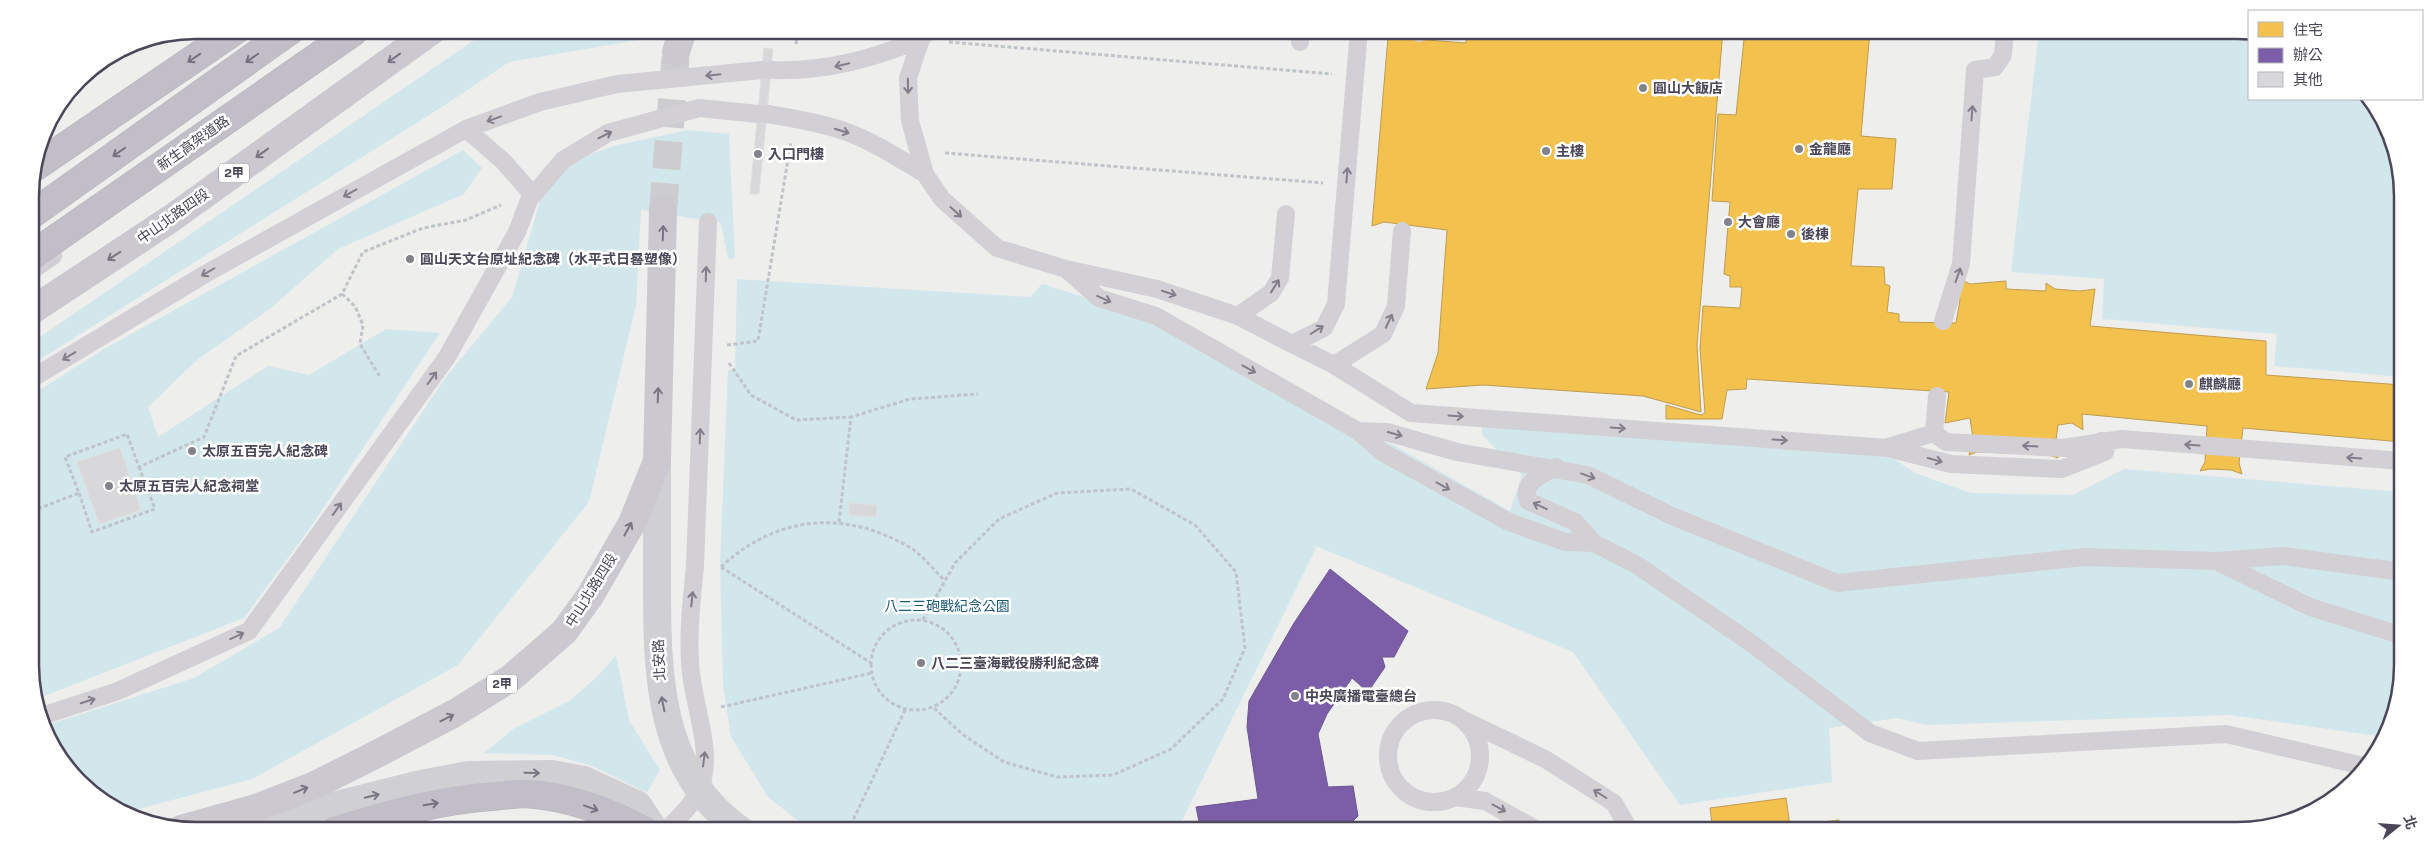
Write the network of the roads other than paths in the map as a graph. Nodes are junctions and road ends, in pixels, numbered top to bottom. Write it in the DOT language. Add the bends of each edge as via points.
graph roads {
  1 [pos="223,39"];
  2 [pos="278,39"];
  3 [pos="343,39"];
  4 [pos="359,39"];
  5 [pos="421,39"];
  6 [pos="917,39"];
  7 [pos="923,39"];
  8 [pos="1358,39"];
  9 [pos="2004,39"];
  10 [pos="466,129"];
  11 [pos="43,162"];
  12 [pos="926,174"];
  13 [pos="531,197"];
  14 [pos="39,209"];
  15 [pos="663,211"];
  16 [pos="1286,214"];
  17 [pos="708,222"];
  18 [pos="1402,230"];
  19 [pos="39,250"];
  20 [pos="39,265"];
  21 [pos="1066,269"];
  22 [pos="39,306"];
  23 [pos="1238,316"];
  24 [pos="1943,321"];
  25 [pos="1292,344"];
  26 [pos="1334,364"];
  27 [pos="39,374"];
  28 [pos="1937,396"];
  29 [pos="1358,431"];
  30 [pos="1934,432"];
  31 [pos="2101,442"];
  32 [pos="1888,448"];
  33 [pos="2394,460"];
  34 [pos="657,462"];
  35 [pos="1556,467"];
  36 [pos="1594,543"];
  37 [pos="2217,561"];
  38 [pos="2394,571"];
  39 [pos="2394,633"];
  40 [pos="47,714"];
  41 [pos="1461,719"];
  42 [pos="2358,765"];
  43 [pos="700,790"];
  44 [pos="1455,797"];
  45 [pos="256,808"];
  46 [pos="206,822"];
  47 [pos="364,822"];
  48 [pos="630,822"];
  49 [pos="649,822"];
  50 [pos="673,822"];
  51 [pos="730,822"];
  52 [pos="1523,822"];
  53 [pos="1625,822"];
  1 -- 11 [label="highway, one-way"];
  2 -- 14 [label="highway, one-way"];
  3 -- 19 [label="highway, 新生高架道路, bridge"];
  4 -- 20 [label="lane"];
  5 -- 22 [label="main road, 中山北路四段 / 2甲, one-way" via="172,218"];
  6 -- 10 [label="lane, one-way" via="883,55 837,67 616,84 540,102"];
  7 -- 12 [label="lane, one-way" via="908,78 910,120"];
  25 -- 8 [label="lane, one-way" via="1324,328 1336,304"];
  24 -- 9 [label="lane, one-way" via="1961,264 1975,70 1995,67 2003,55"];
  10 -- 13 [label="lane" via="503,161"];
  10 -- 27 [label="lane, one-way" via="207,273"];
  13 -- 12 [label="lane, one-way" via="563,160 608,133 699,108 794,118 847,132"];
  12 -- 21 [label="lane, one-way" via="942,199 997,248"];
  40 -- 13 [label="lane, one-way" via="118,691 249,630 446,358 517,232"];
  34 -- 15 [label="main road, 中山北路四段 / 2甲, one-way"];
  23 -- 16 [label="lane, one-way" via="1271,293 1280,278"];
  43 -- 17 [label="lane, one-way" via="705,750 695,706 690,620 696,566"];
  26 -- 18 [label="lane, one-way" via="1383,334 1396,306"];
  21 -- 23 [label="lane, one-way" via="1157,289"];
  21 -- 29 [label="lane, one-way" via="1099,298 1156,316"];
  23 -- 25 [label="lane"];
  25 -- 26 [label="lane"];
  26 -- 32 [label="lane, one-way" via="1412,413"];
  28 -- 30 [label="lane"];
  29 -- 35 [label="lane, one-way" via="1387,432 1456,452"];
  29 -- 36 [label="lane, one-way" via="1382,452 1509,522 1565,542"];
  31 -- 30 [label="lane, one-way" via="2063,448 1946,442"];
  30 -- 32 [label="lane"];
  32 -- 31 [label="lane, one-way" via="1951,464 2062,470 2105,452 2106,447"];
  33 -- 31 [label="lane, one-way" via="2122,440"];
  43 -- 34 [label="main road, 北安路, one-way" via="676,749 666,720 660,685"];
  45 -- 34 [label="main road, 中山北路四段 / 2甲, one-way" via="314,785 455,713 511,678 539,655 564,632 590,596 632,523"];
  36 -- 35 [label="lane, one-way" via="1575,522 1528,501 1528,486"];
  35 -- 37 [label="lane, one-way" via="1588,474 1672,516 1837,583 2085,556"];
  36 -- 42 [label="lane" via="1637,565 1743,637 1870,733 1918,751 2226,734"];
  37 -- 38 [label="lane" via="2283,556"];
  37 -- 39 [label="lane" via="2310,607"];
  41 -- 44 [label="lane" via="1472,730 1480,760 1468,788"];
  41 -- 44 [label="lane" via="1448,712 1419,712 1406,719 1392,737 1388,758 1391,773 1410,796 1440,802"];
  53 -- 41 [label="lane, one-way" via="1614,803 1545,759"];
  43 -- 50 [label="lane"];
  43 -- 51 [label="main road, 北安路"];
  44 -- 52 [label="lane, one-way" via="1486,801"];
  45 -- 46 [label="main road, 中山北路四段 / 2甲"];
  45 -- 49 [label="main road, one-way" via="293,816 416,785 468,776 552,774 584,780 638,805"];
  47 -- 48 [label="highway, one-way" via="410,808 466,798 531,794 575,802"];
}
